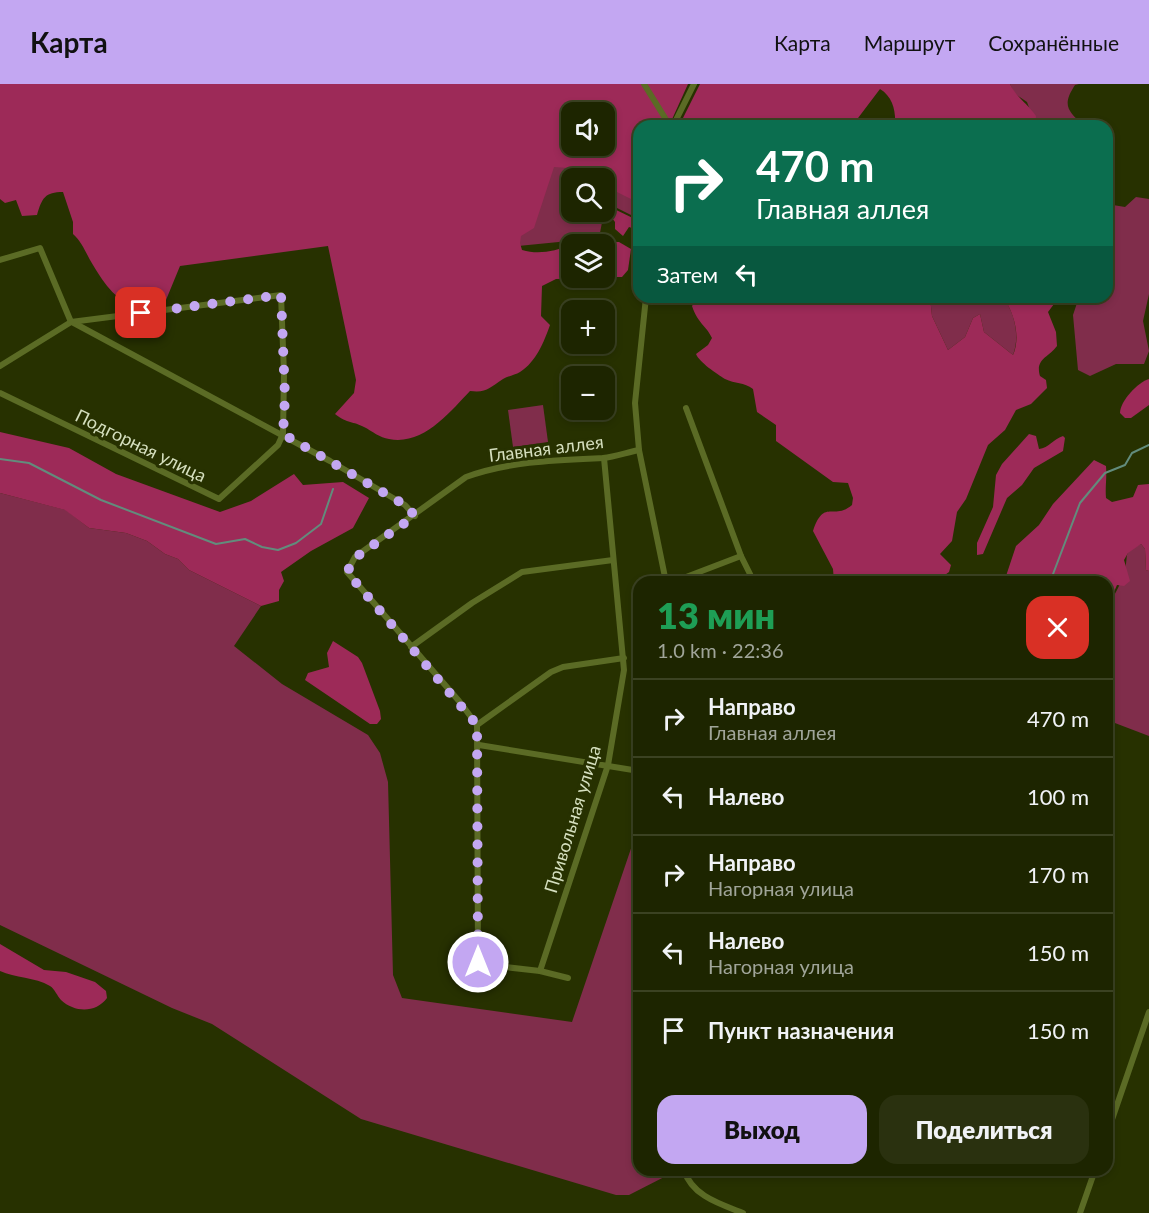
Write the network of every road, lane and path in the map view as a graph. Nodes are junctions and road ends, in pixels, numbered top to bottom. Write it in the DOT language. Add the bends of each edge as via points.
graph roads {
  1 [pos="644,84"];
  2 [pos="694,84"];
  3 [pos="667,120"];
  4 [pos="674,120"];
  5 [pos="0,260"];
  6 [pos="645,303"];
  7 [pos="71,322"];
  8 [pos="0,366"];
  9 [pos="0,393"];
  10 [pos="686,408"];
  11 [pos="283,434"];
  12 [pos="639,450"];
  13 [pos="604,458"];
  14 [pos="415,516"];
  15 [pos="741,556"];
  16 [pos="613,560"];
  17 [pos="665,576"];
  18 [pos="689,576"];
  19 [pos="751,576"];
  20 [pos="411,647"];
  21 [pos="624,658"];
  22 [pos="477,725"];
  23 [pos="479,745"];
  24 [pos="608,765"];
  25 [pos="633,770"];
  26 [pos="452,961"];
  27 [pos="478,962"];
  28 [pos="540,971"];
  29 [pos="568,978"];
  30 [pos="1149,1012"];
  31 [pos="1113,1117"];
  32 [pos="686,1176"];
  33 [pos="1093,1176"];
  34 [pos="743,1213"];
  35 [pos="1080,1213"];
  1 -- 3 [label="street"];
  2 -- 4 [label="street"];
  5 -- 7 [label="street" via="40,248"];
  6 -- 12 [label="street" via="635,403"];
  7 -- 8 [label="street"];
  7 -- 11 [label="street"];
  7 -- 11 [label="street" via="281,295"];
  9 -- 11 [label="street, Подгорная улица" via="219,499 278,445"];
  10 -- 15 [label="street"];
  11 -- 14 [label="street" via="405,505"];
  12 -- 13 [label="street, Главная аллея"];
  12 -- 17 [label="street"];
  13 -- 14 [label="street, Главная аллея" via="588,456 484,470 466,477"];
  13 -- 16 [label="street, Привольная улица"];
  14 -- 20 [label="street, Главная аллея" via="356,557 347,572"];
  15 -- 18 [label="street"];
  15 -- 19 [label="street"];
  16 -- 20 [label="street" via="522,572"];
  16 -- 21 [label="street, Привольная улица"];
  20 -- 22 [label="street"];
  21 -- 22 [label="street" via="551,672"];
  21 -- 24 [label="street, Привольная улица"];
  22 -- 23 [label="street"];
  23 -- 24 [label="street"];
  23 -- 27 [label="street"];
  24 -- 25 [label="street"];
  24 -- 28 [label="street, Привольная улица"];
  26 -- 27 [label="street"];
  27 -- 28 [label="street"];
  28 -- 29 [label="street"];
  30 -- 31 [label="street"];
  32 -- 34 [label="street" via="696,1190"];
  33 -- 35 [label="street"];
}
